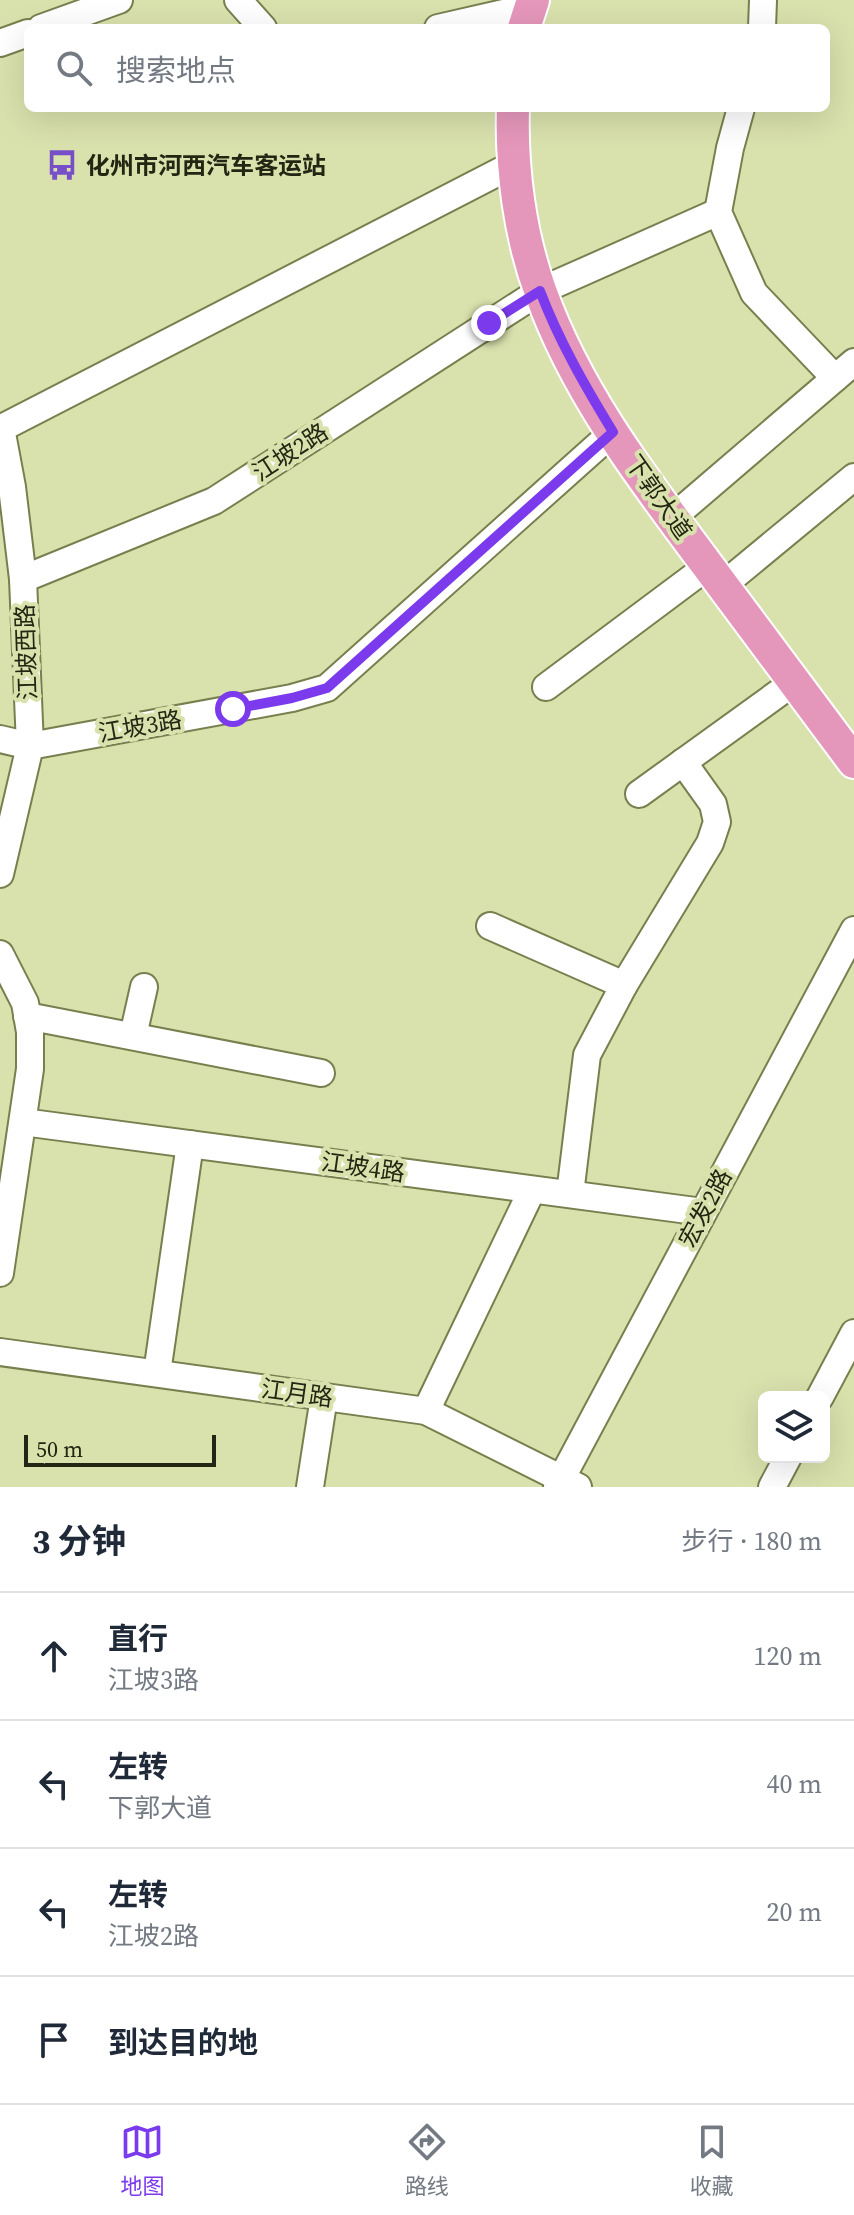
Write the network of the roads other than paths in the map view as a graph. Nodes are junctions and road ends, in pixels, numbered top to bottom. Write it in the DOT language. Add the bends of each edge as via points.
graph roads {
  1 [pos="119,0"];
  2 [pos="238,0"];
  3 [pos="763,0"];
  4 [pos="529,12"];
  5 [pos="52,24"];
  6 [pos="259,24"];
  7 [pos="461,24"];
  8 [pos="762,24"];
  9 [pos="24,34"];
  10 [pos="0,43"];
  11 [pos="513,112"];
  12 [pos="740,112"];
  13 [pos="514,164"];
  14 [pos="718,212"];
  15 [pos="540,291"];
  16 [pos="845,370"];
  17 [pos="1,428"];
  18 [pos="613,432"];
  19 [pos="854,477"];
  20 [pos="672,518"];
  21 [pos="715,576"];
  22 [pos="23,579"];
  23 [pos="794,682"];
  24 [pos="546,687"];
  25 [pos="0,739"];
  26 [pos="30,746"];
  27 [pos="683,762"];
  28 [pos="854,762"];
  29 [pos="639,794"];
  30 [pos="0,874"];
  31 [pos="490,926"];
  32 [pos="854,930"];
  33 [pos="0,954"];
  34 [pos="624,985"];
  35 [pos="144,987"];
  36 [pos="27,1016"];
  37 [pos="133,1036"];
  38 [pos="321,1073"];
  39 [pos="23,1122"];
  40 [pos="190,1144"];
  41 [pos="532,1190"];
  42 [pos="570,1194"];
  43 [pos="703,1212"];
  44 [pos="0,1273"];
  45 [pos="854,1333"];
  46 [pos="0,1352"];
  47 [pos="157,1373"];
  48 [pos="823,1391"];
  49 [pos="324,1397"];
  50 [pos="426,1411"];
  51 [pos="785,1463"];
  52 [pos="566,1484"];
  53 [pos="310,1487"];
  54 [pos="772,1487"];
  1 -- 5 [label="street"];
  2 -- 6 [label="street"];
  3 -- 8 [label="street"];
  4 -- 7 [label="street"];
  9 -- 10 [label="street"];
  11 -- 13 [label="main road, 下郭大道"];
  12 -- 14 [label="street"];
  13 -- 15 [label="main road, 下郭大道" via="528,253"];
  13 -- 17 [label="street"];
  14 -- 15 [label="street, 江坡2路"];
  14 -- 16 [label="street" via="754,293"];
  15 -- 18 [label="main road, 下郭大道" via="578,375"];
  15 -- 22 [label="street, 江坡2路" via="214,501"];
  16 -- 20 [label="street"];
  17 -- 22 [label="street, 江坡西路"];
  18 -- 20 [label="main road, 下郭大道"];
  18 -- 26 [label="street, 江坡3路" via="327,688"];
  19 -- 21 [label="street"];
  20 -- 21 [label="main road, 下郭大道"];
  21 -- 23 [label="main road, 下郭大道"];
  21 -- 24 [label="street"];
  22 -- 26 [label="street, 江坡西路"];
  23 -- 27 [label="street"];
  23 -- 28 [label="main road, 下郭大道"];
  25 -- 26 [label="street, 江坡3路"];
  26 -- 30 [label="street, 江坡西路"];
  27 -- 29 [label="street"];
  27 -- 34 [label="street" via="713,804 717,822 710,843"];
  31 -- 34 [label="street"];
  32 -- 43 [label="street, 宏发2路"];
  33 -- 36 [label="street"];
  34 -- 42 [label="street" via="587,1055"];
  35 -- 37 [label="street"];
  36 -- 37 [label="street"];
  36 -- 39 [label="street" via="30,1069"];
  37 -- 38 [label="street"];
  39 -- 40 [label="street, 江坡4路"];
  39 -- 44 [label="street"];
  40 -- 41 [label="street, 江坡4路"];
  40 -- 47 [label="street"];
  41 -- 42 [label="street, 江坡4路"];
  41 -- 50 [label="street"];
  42 -- 43 [label="street, 江坡4路"];
  43 -- 52 [label="street, 宏发2路"];
  45 -- 48 [label="street"];
  46 -- 47 [label="street, 江月路"];
  47 -- 49 [label="street, 江月路"];
  49 -- 50 [label="street, 江月路"];
  49 -- 53 [label="street"];
  50 -- 52 [label="street, 江月路"];
  51 -- 54 [label="street"];
}
